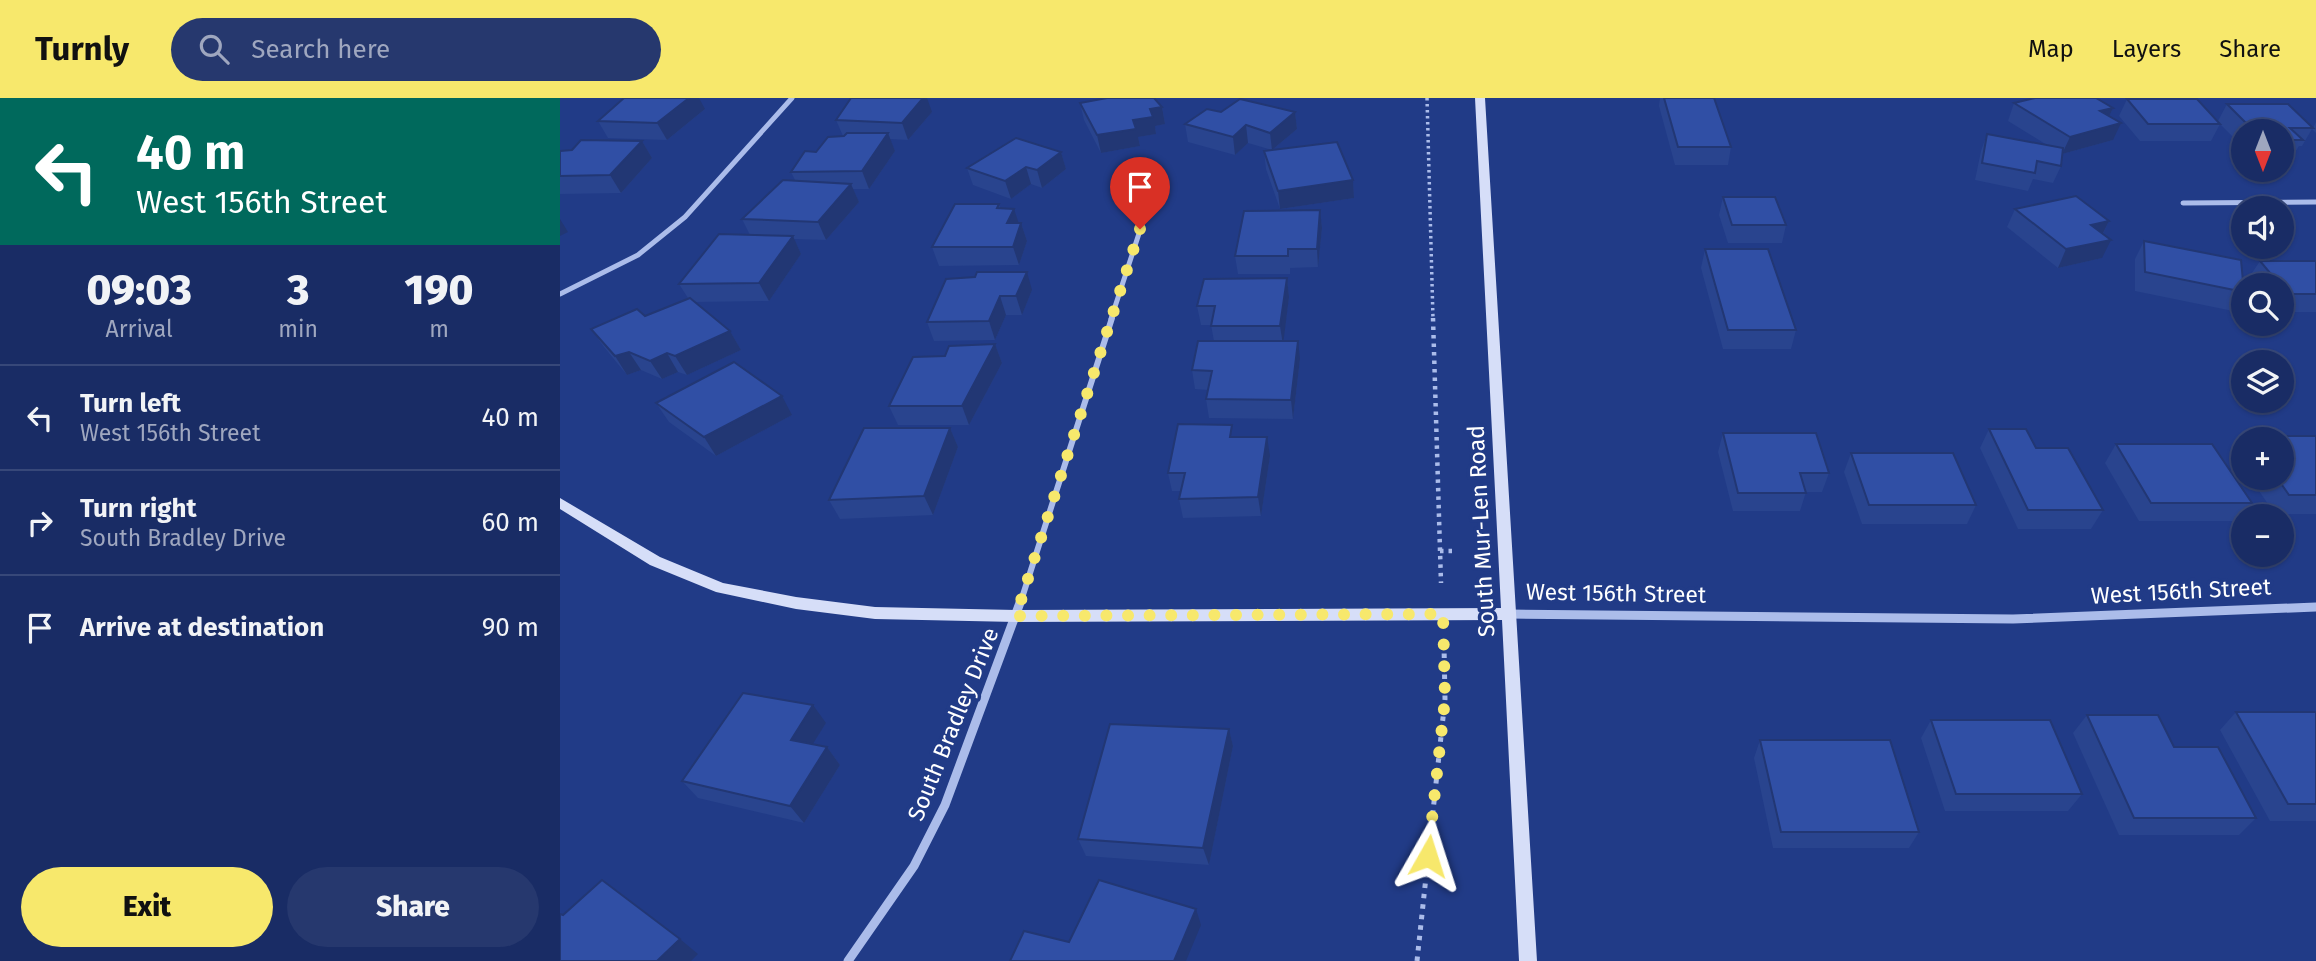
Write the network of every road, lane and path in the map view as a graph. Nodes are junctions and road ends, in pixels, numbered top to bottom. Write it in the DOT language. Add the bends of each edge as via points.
graph roads {
  1 [pos="792,98"];
  2 [pos="1427,98"];
  3 [pos="1480,98"];
  4 [pos="2316,202"];
  5 [pos="1149,203"];
  6 [pos="2183,203"];
  7 [pos="560,294"];
  8 [pos="560,503"];
  9 [pos="1440,551"];
  10 [pos="1455,551"];
  11 [pos="2316,607"];
  12 [pos="1443,614"];
  13 [pos="1508,614"];
  14 [pos="1016,616"];
  15 [pos="848,961"];
  16 [pos="1417,961"];
  17 [pos="1528,961"];
  1 -- 7 [label="street" via="685,217 638,255"];
  2 -- 9 [label="path"];
  3 -- 13 [label="main road, South Mur-Len Road"];
  4 -- 6 [label="street"];
  5 -- 14 [label="street, South Bradley Drive"];
  8 -- 14 [label="main road, West 156th Street" via="655,561 721,588 875,613"];
  9 -- 10 [label="path"];
  9 -- 12 [label="path"];
  11 -- 13 [label="street, West 156th Street" via="2195,616 1969,621"];
  12 -- 13 [label="main road, West 156th Street"];
  12 -- 14 [label="main road, West 156th Street"];
  12 -- 16 [label="path" via="1445,699"];
  13 -- 17 [label="main road, South Mur-Len Road"];
  14 -- 15 [label="street, South Bradley Drive" via="945,805 914,866"];
}
